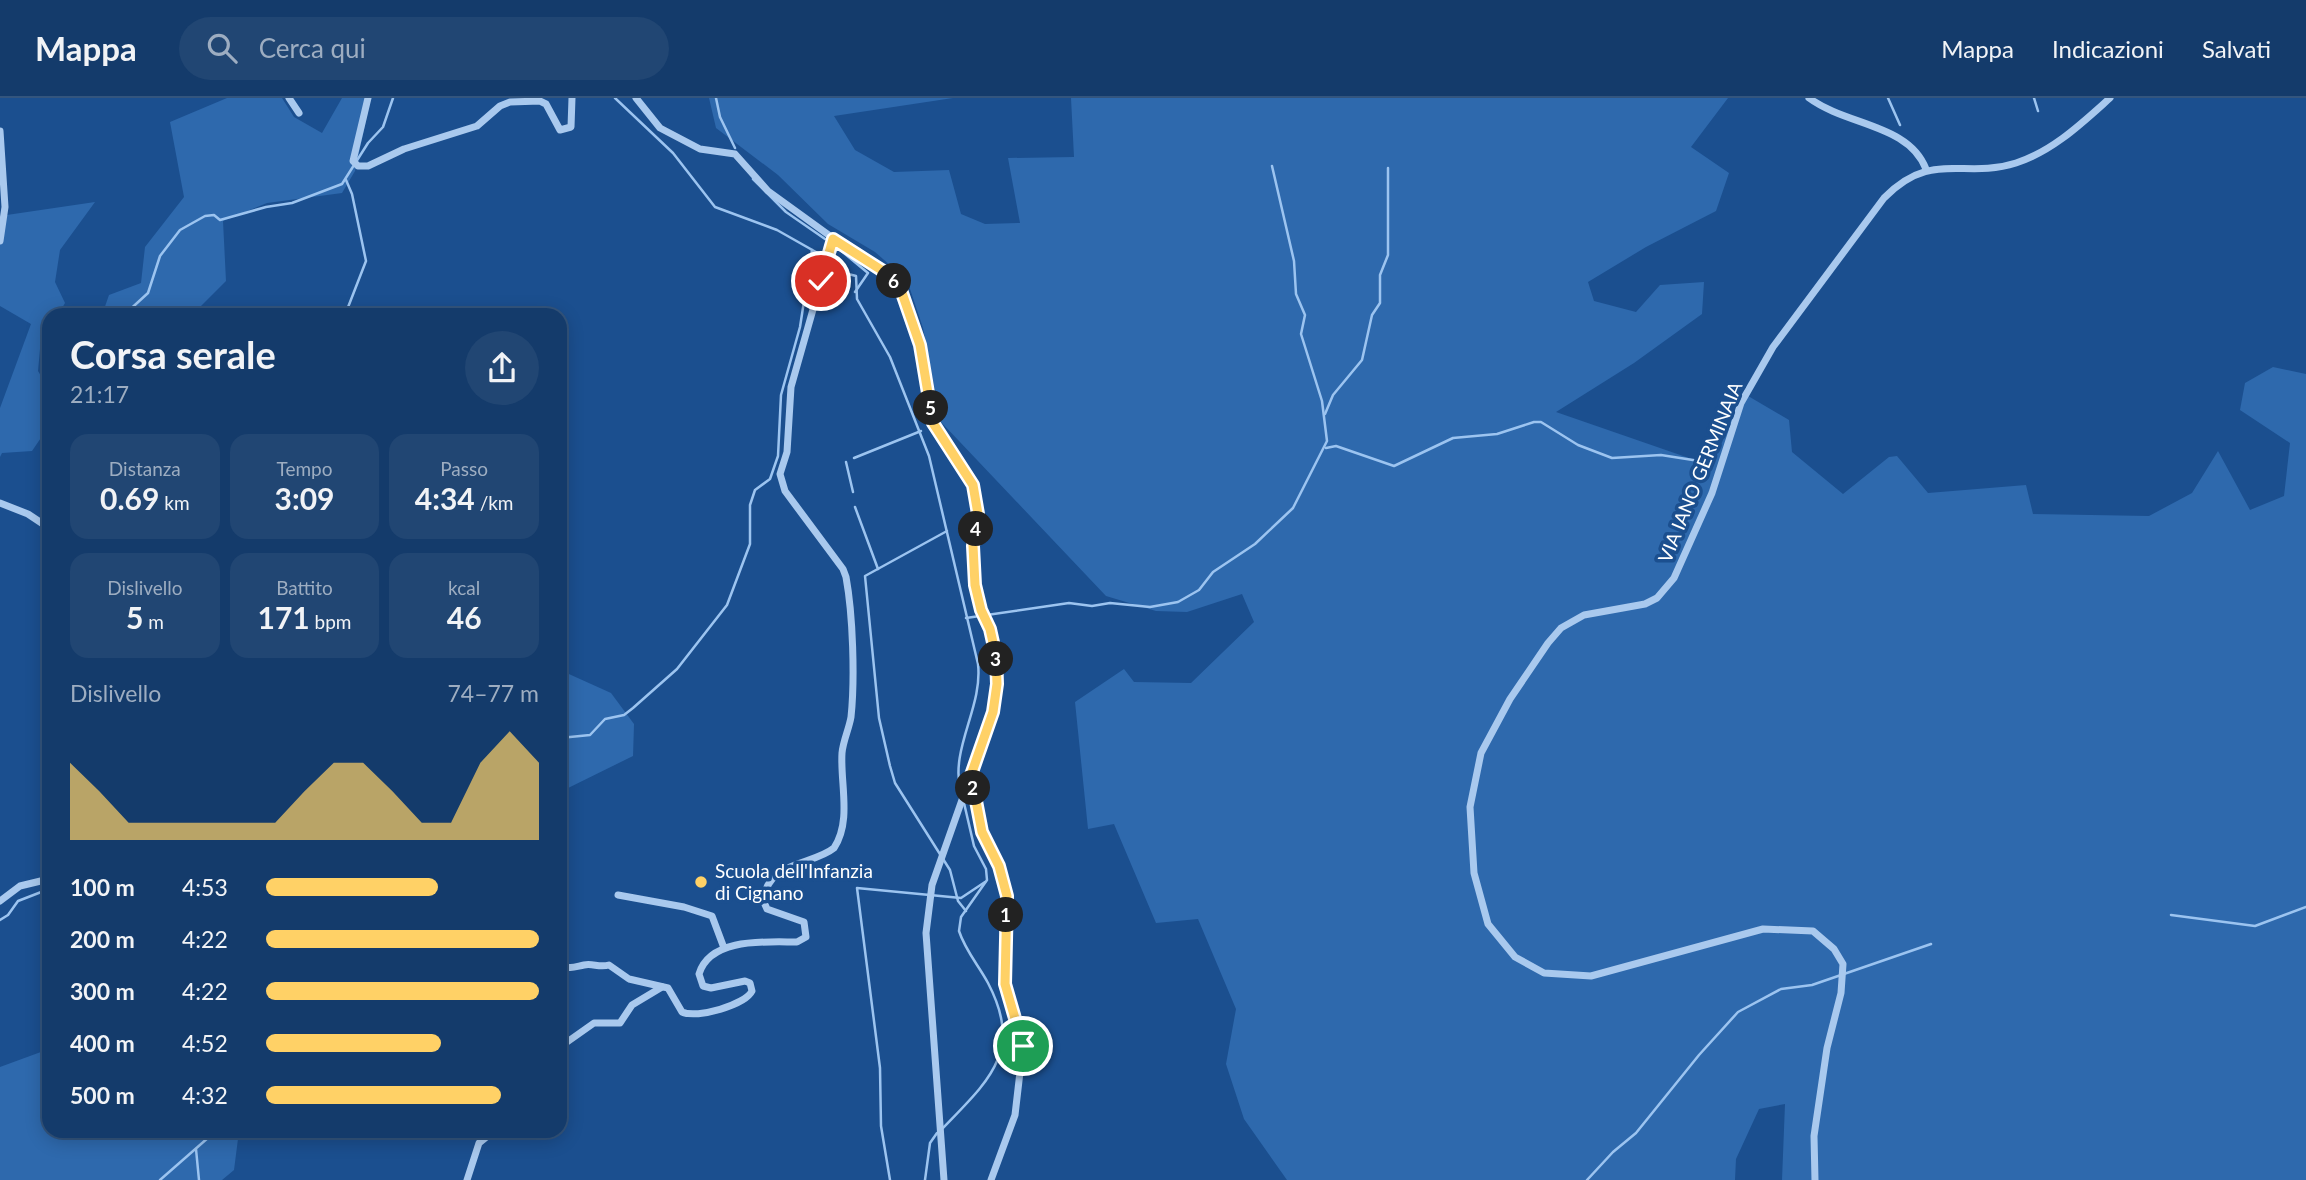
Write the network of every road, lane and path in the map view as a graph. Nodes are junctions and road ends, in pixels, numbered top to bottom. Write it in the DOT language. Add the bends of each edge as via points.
graph roads {
  1 [pos="289,98"];
  2 [pos="368,98"];
  3 [pos="572,98"];
  4 [pos="636,98"];
  5 [pos="1809,98"];
  6 [pos="2110,98"];
  7 [pos="299,113"];
  8 [pos="0,131"];
  9 [pos="1926,169"];
  10 [pos="833,239"];
  11 [pos="0,241"];
  12 [pos="0,503"];
  13 [pos="42,523"];
  14 [pos="971,775"];
  15 [pos="42,881"];
  16 [pos="618,895"];
  17 [pos="0,901"];
  18 [pos="724,948"];
  19 [pos="567,968"];
  20 [pos="662,986"];
  21 [pos="567,1042"];
  22 [pos="485,1138"];
  23 [pos="467,1180"];
  24 [pos="944,1180"];
  25 [pos="991,1180"];
  26 [pos="1815,1180"];
  1 -- 7 [label="street"];
  2 -- 3 [label="street" via="353,161 358,166 477,126 510,102 546,104 564,130 571,127"];
  4 -- 10 [label="street" via="660,128 699,149 736,154 768,191"];
  5 -- 9 [label="street" via="1828,112 1907,140 1920,153"];
  6 -- 9 [label="street, VIA IANO GERMINAIA" via="2056,143 2015,163"];
  8 -- 11 [label="street" via="5,207"];
  9 -- 26 [label="street, VIA IANO GERMINAIA" via="1884,198 1773,347 1741,403 1712,493 1674,578 1657,598 1645,604 1584,615 1561,628 1510,699 1481,753 1470,807 1474,873 1488,924 1515,957 1544,973 1591,975 1763,929 1813,931 1834,949 1843,964 1841,993 1827,1048 1814,1136"];
  10 -- 14 [label="street" via="883,271 901,290 920,345 933,423 973,485 978,514 973,546 975,585 996,656 997,684 993,712"];
  10 -- 18 [label="street" via="791,387 780,474 785,491 843,569 848,590 852,691 842,754 842,824 834,848 790,865 764,895 768,909 804,922 806,937 797,942"];
  12 -- 13 [label="street"];
  14 -- 24 [label="street" via="932,885 926,933"];
  14 -- 25 [label="street" via="982,832 1007,896 1005,984 1023,1046 1015,1115"];
  15 -- 17 [label="street" via="20,886"];
  16 -- 18 [label="street" via="712,916"];
  18 -- 20 [label="street" via="708,957 700,981 711,988 745,981 752,986 747,998 691,1015 682,1012 671,991"];
  19 -- 20 [label="street" via="608,965 629,979"];
  20 -- 21 [label="street" via="632,1006 620,1023 594,1024"];
  22 -- 23 [label="street" via="479,1143"];
}
